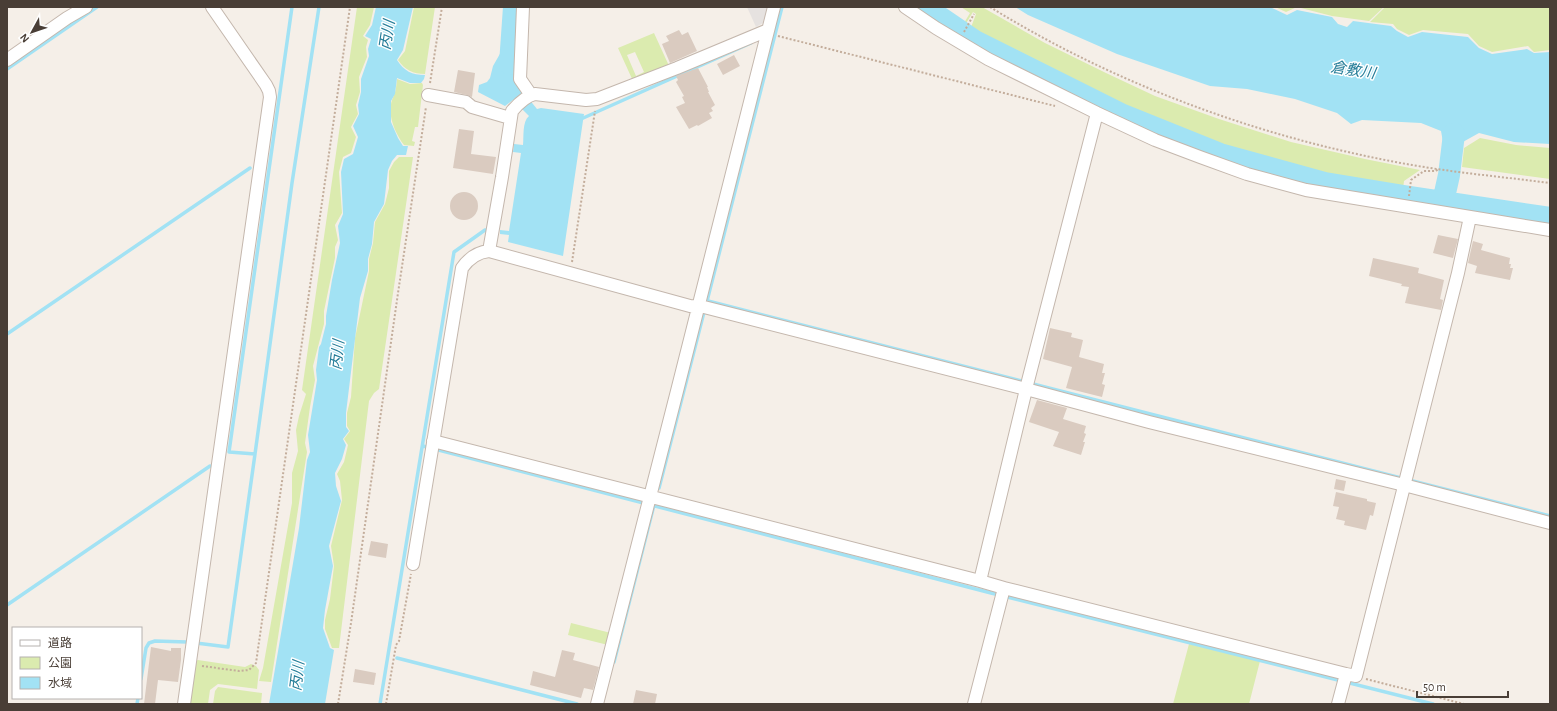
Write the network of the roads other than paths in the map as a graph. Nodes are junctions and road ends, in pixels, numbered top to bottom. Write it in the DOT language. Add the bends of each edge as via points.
graph roads {
  1 [pos="86,7"];
  2 [pos="212,7"];
  3 [pos="523,7"];
  4 [pos="774,7"];
  5 [pos="905,7"];
  6 [pos="773,33"];
  7 [pos="7,60"];
  8 [pos="428,95"];
  9 [pos="529,96"];
  10 [pos="1097,113"];
  11 [pos="510,118"];
  12 [pos="1470,217"];
  13 [pos="1550,230"];
  14 [pos="489,251"];
  15 [pos="698,306"];
  16 [pos="1027,385"];
  17 [pos="432,446"];
  18 [pos="1405,481"];
  19 [pos="649,501"];
  20 [pos="1550,524"];
  21 [pos="413,564"];
  22 [pos="980,581"];
  23 [pos="1003,593"];
  24 [pos="1347,678"];
  25 [pos="184,704"];
  26 [pos="598,704"];
  27 [pos="974,704"];
  28 [pos="1338,704"];
  1 -- 7 [label="street"];
  2 -- 25 [label="street" via="266,85 270,97"];
  3 -- 9 [label="street" via="520,79"];
  4 -- 6 [label="street"];
  5 -- 10 [label="street" via="988,59"];
  6 -- 9 [label="street" via="597,99 535,94"];
  6 -- 15 [label="street"];
  8 -- 11 [label="street" via="466,102 472,107"];
  9 -- 11 [label="street" via="517,105"];
  10 -- 12 [label="street" via="1155,140 1247,174 1306,190"];
  10 -- 16 [label="street"];
  11 -- 14 [label="street"];
  12 -- 13 [label="street"];
  12 -- 18 [label="street"];
  14 -- 15 [label="street" via="690,306"];
  14 -- 17 [label="street" via="481,252 462,268"];
  15 -- 16 [label="street"];
  15 -- 19 [label="street"];
  16 -- 18 [label="street" via="1149,422"];
  16 -- 22 [label="street"];
  17 -- 19 [label="street"];
  17 -- 21 [label="street"];
  18 -- 20 [label="street"];
  18 -- 24 [label="street"];
  19 -- 22 [label="street"];
  19 -- 26 [label="street"];
  22 -- 23 [label="street"];
  23 -- 24 [label="street"];
  23 -- 27 [label="street"];
  24 -- 28 [label="street"];
}
